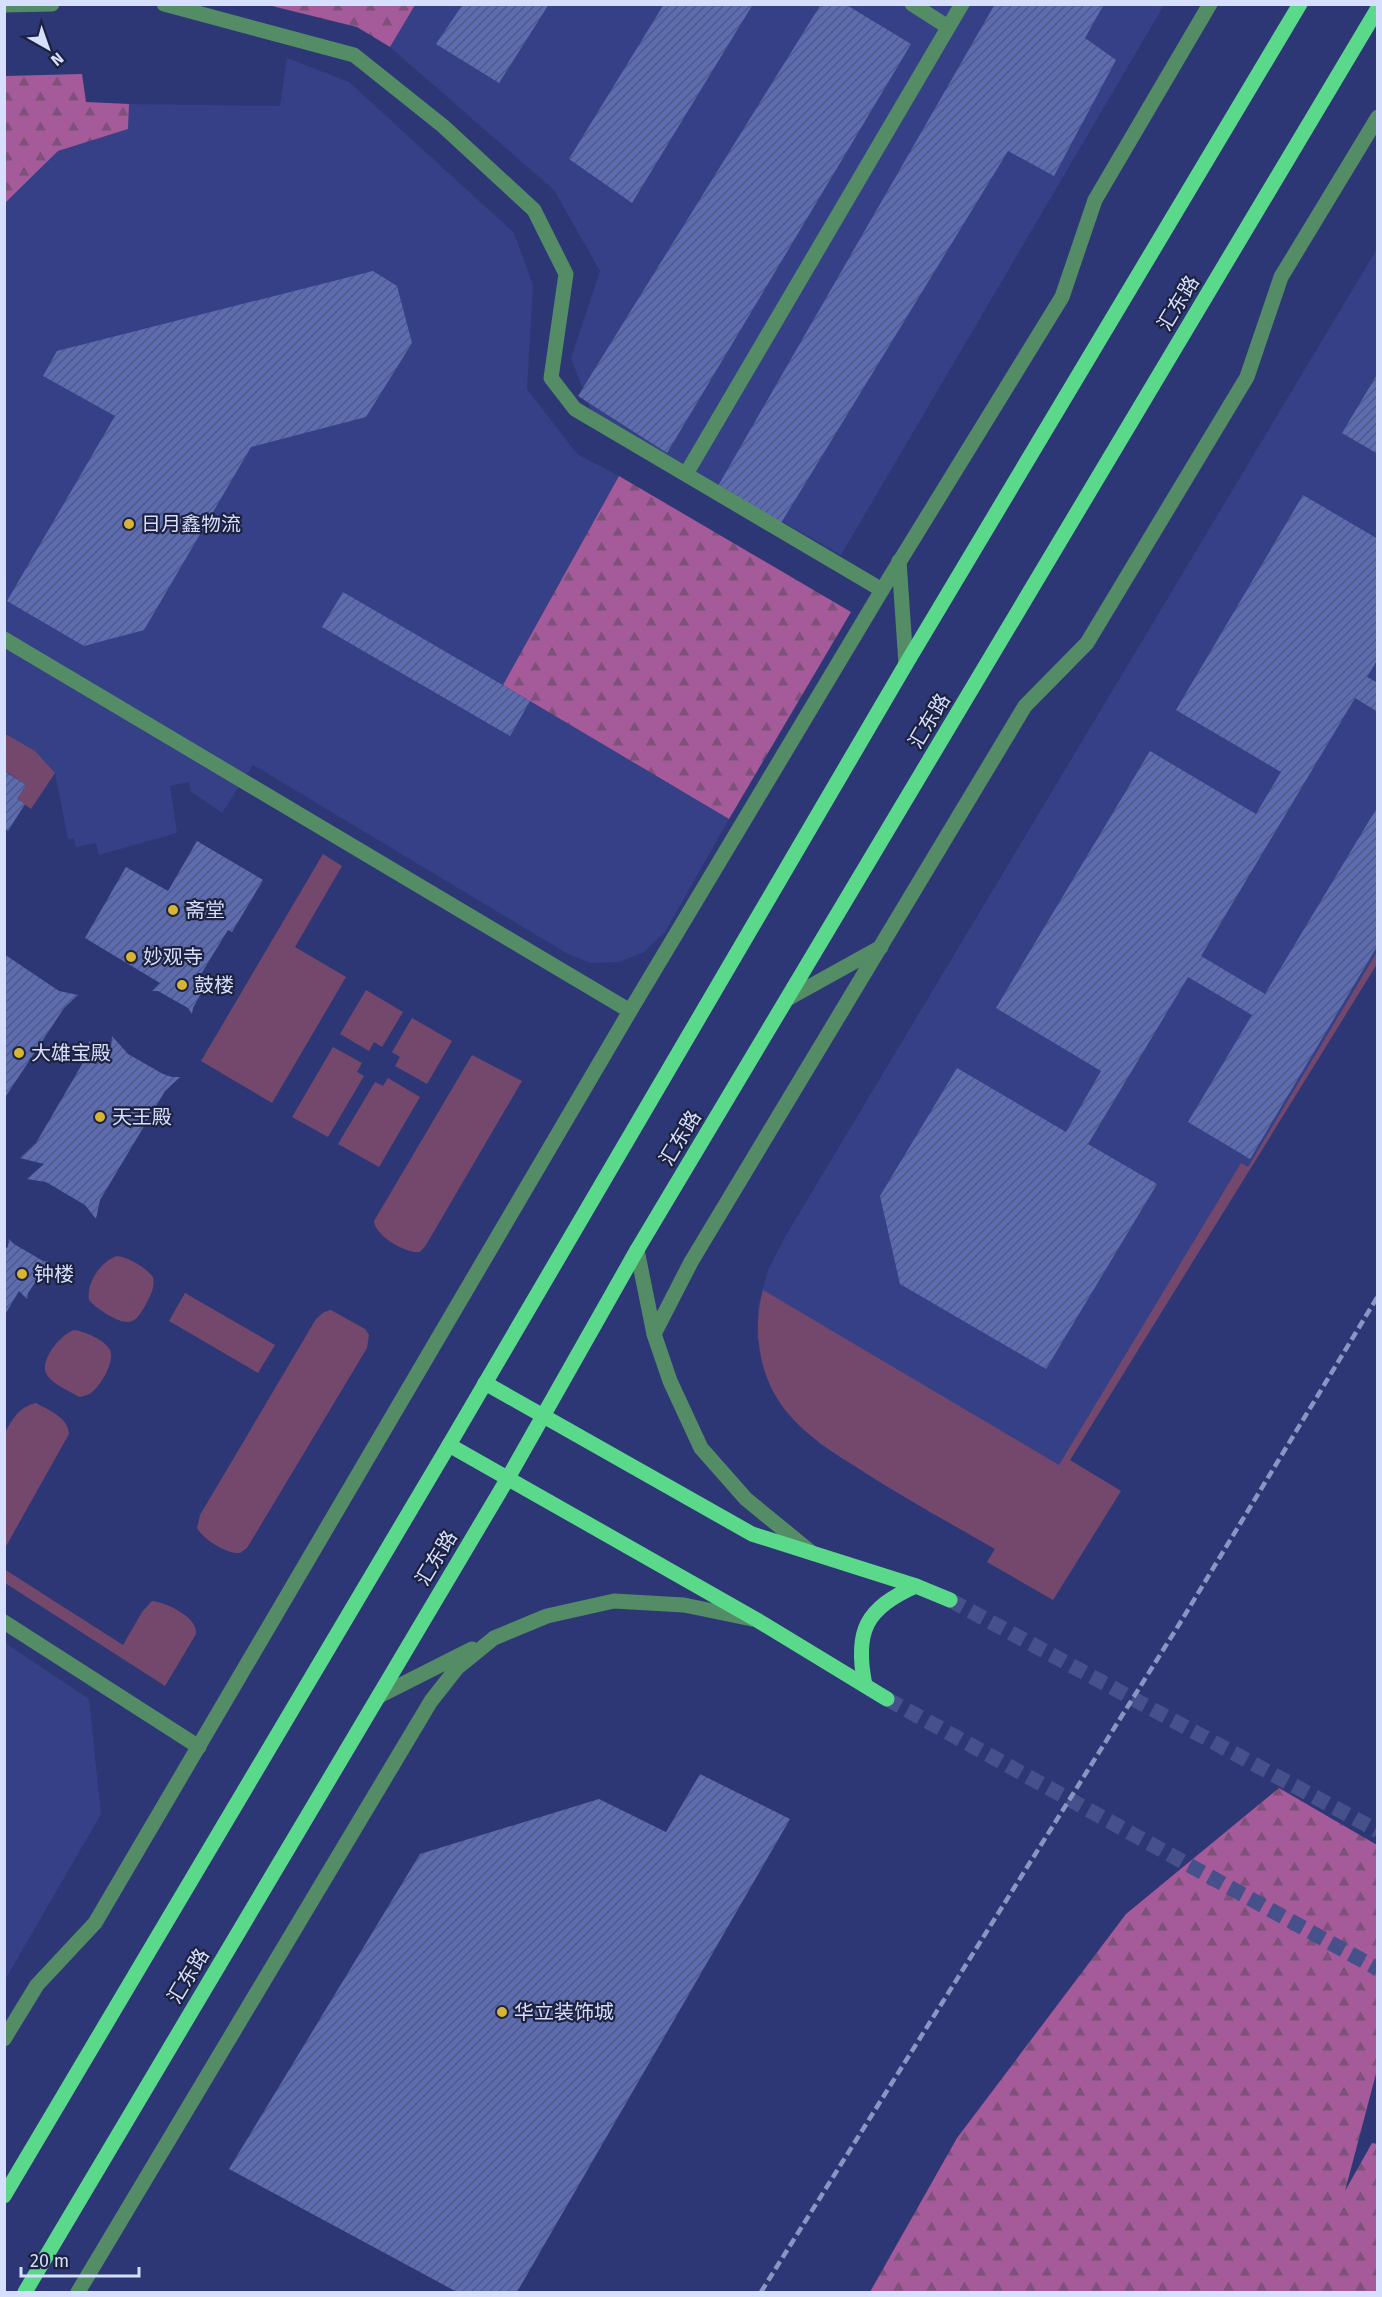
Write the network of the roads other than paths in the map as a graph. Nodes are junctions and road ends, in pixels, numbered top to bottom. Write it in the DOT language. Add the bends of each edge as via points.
graph roads {
  1 [pos="52,4"];
  2 [pos="164,4"];
  3 [pos="912,4"];
  4 [pos="962,4"];
  5 [pos="1210,4"];
  6 [pos="1300,4"];
  7 [pos="4,5"];
  8 [pos="1377,8"];
  9 [pos="948,27"];
  10 [pos="1377,117"];
  11 [pos="686,474"];
  12 [pos="900,561"];
  13 [pos="882,590"];
  14 [pos="4,639"];
  15 [pos="906,664"];
  16 [pos="881,947"];
  17 [pos="789,998"];
  18 [pos="630,1011"];
  19 [pos="638,1250"];
  20 [pos="654,1334"];
  21 [pos="485,1383"];
  22 [pos="543,1414"];
  23 [pos="449,1445"];
  24 [pos="508,1478"];
  25 [pos="817,1556"];
  26 [pos="916,1587"];
  27 [pos="950,1600"];
  28 [pos="757,1620"];
  29 [pos="4,1622"];
  30 [pos="494,1638"];
  31 [pos="865,1685"];
  32 [pos="378,1696"];
  33 [pos="887,1699"];
  34 [pos="199,1747"];
  35 [pos="4,2039"];
  36 [pos="4,2196"];
  37 [pos="24,2292"];
  38 [pos="78,2292"];
  1 -- 7 [label="street"];
  2 -- 11 [label="street" via="354,54 443,126 534,210 566,274 551,378 575,409"];
  3 -- 9 [label="street"];
  4 -- 9 [label="street"];
  5 -- 12 [label="street" via="1095,200 1062,297"];
  6 -- 15 [label="main road"];
  8 -- 17 [label="main road, 汇东路"];
  9 -- 11 [label="street"];
  10 -- 16 [label="street" via="1281,277 1246,377 1216,428 1087,643 1025,706"];
  11 -- 13 [label="street"];
  12 -- 13 [label="street"];
  12 -- 15 [label="street"];
  13 -- 18 [label="street"];
  14 -- 18 [label="street"];
  15 -- 21 [label="main road"];
  16 -- 17 [label="street"];
  16 -- 20 [label="street" via="691,1262"];
  17 -- 19 [label="main road, 汇东路"];
  18 -- 34 [label="street"];
  19 -- 20 [label="street"];
  19 -- 22 [label="main road, 汇东路"];
  20 -- 25 [label="street" via="670,1381 701,1448 746,1500"];
  21 -- 22 [label="main road"];
  21 -- 23 [label="main road"];
  22 -- 24 [label="main road, 汇东路"];
  22 -- 25 [label="main road" via="752,1534"];
  23 -- 24 [label="main road"];
  23 -- 36 [label="main road"];
  24 -- 28 [label="main road"];
  24 -- 32 [label="main road, 汇东路"];
  25 -- 26 [label="main road"];
  26 -- 27 [label="main road"];
  26 -- 31 [label="main road" via="878,1608 863,1632 860,1652"];
  28 -- 30 [label="street" via="684,1605 614,1601 547,1616"];
  28 -- 31 [label="main road"];
  29 -- 34 [label="street"];
  30 -- 32 [label="street"];
  30 -- 38 [label="street" via="457,1668 432,1701"];
  31 -- 33 [label="main road"];
  32 -- 37 [label="main road, 汇东路"];
  34 -- 35 [label="street" via="95,1923 37,1986"];
}
